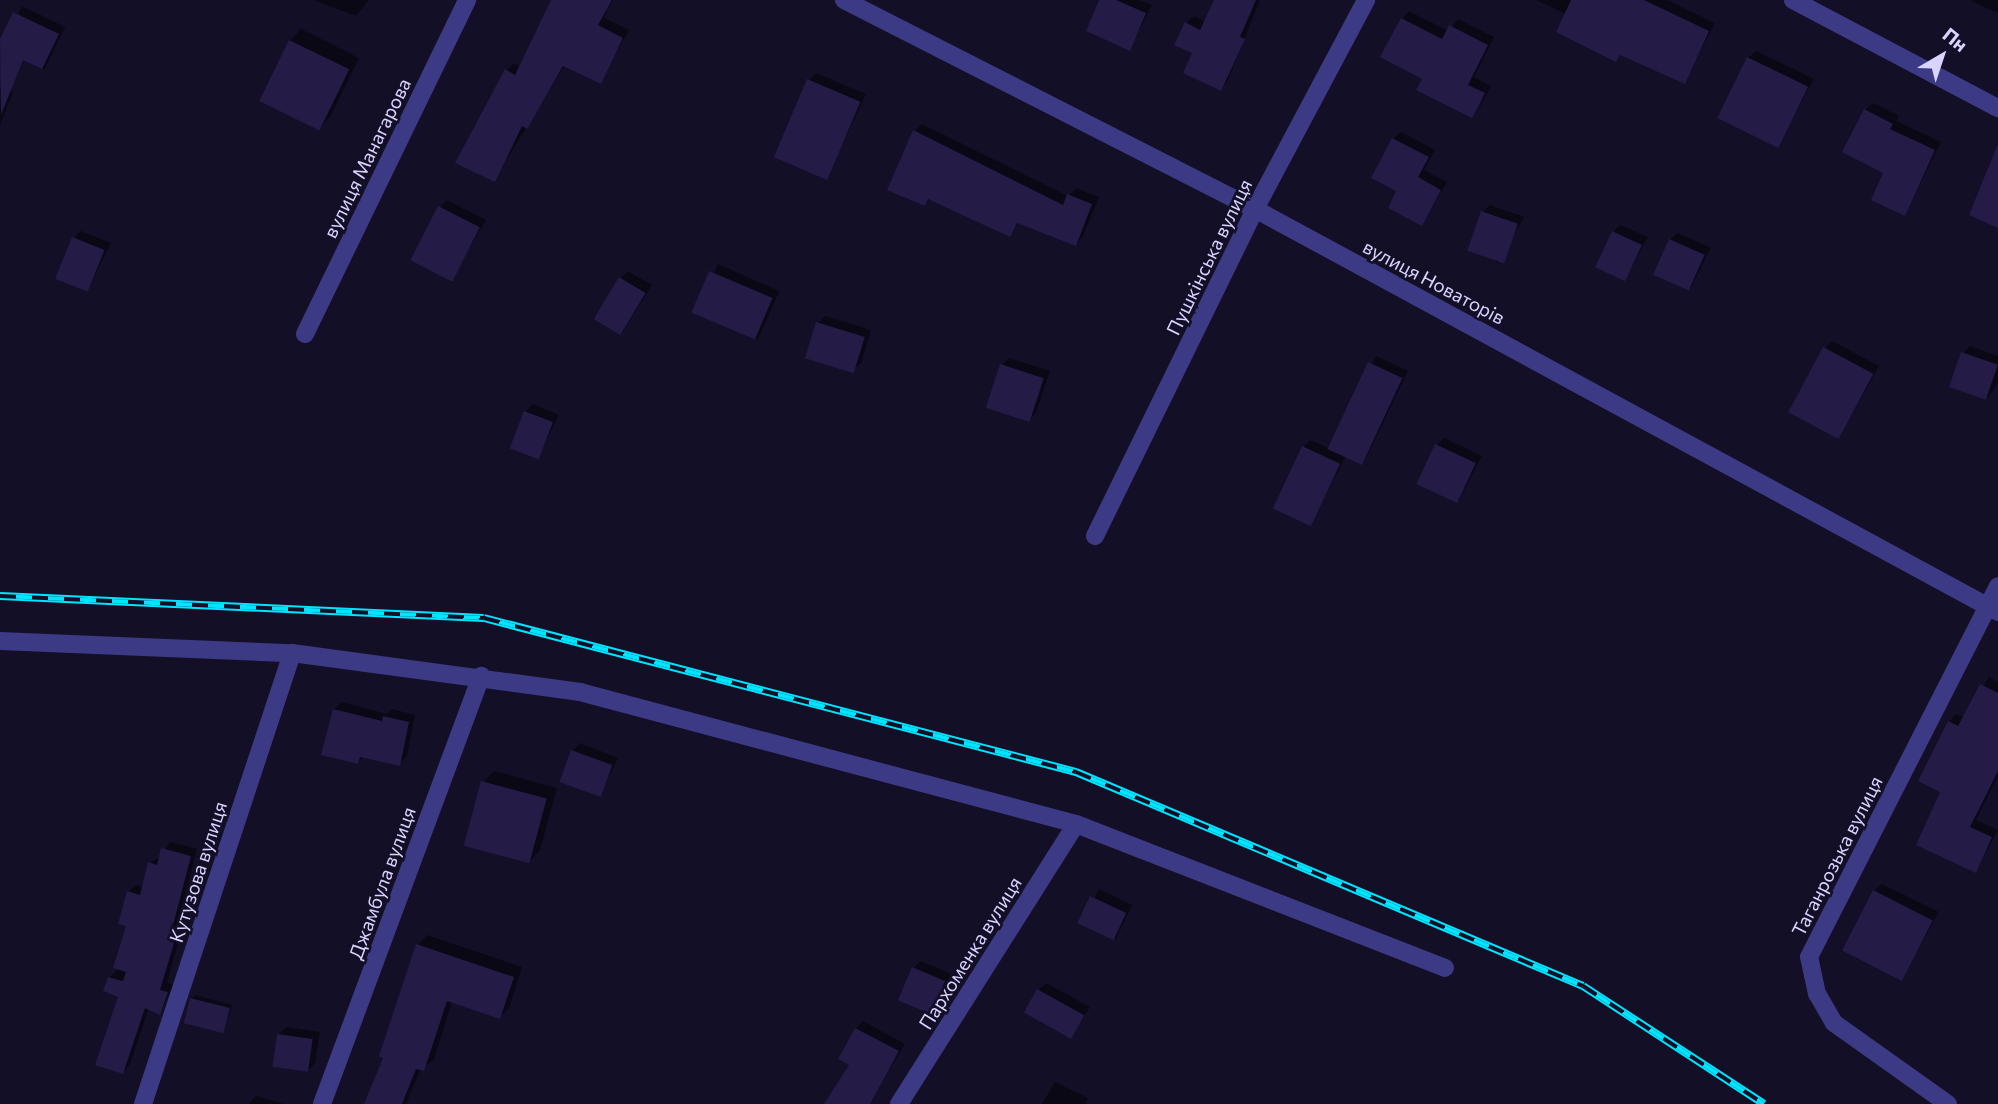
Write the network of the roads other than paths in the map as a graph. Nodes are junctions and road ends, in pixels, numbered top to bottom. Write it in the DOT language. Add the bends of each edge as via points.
graph roads {
  1 [pos="467,0"];
  2 [pos="844,0"];
  3 [pos="1366,0"];
  4 [pos="1793,0"];
  5 [pos="1998,108"];
  6 [pos="1255,209"];
  7 [pos="305,334"];
  8 [pos="1095,536"];
  9 [pos="1998,586"];
  10 [pos="1993,609"];
  11 [pos="0,641"];
  12 [pos="292,653"];
  13 [pos="481,676"];
  14 [pos="1076,824"];
  15 [pos="1445,968"];
  16 [pos="143,1104"];
  17 [pos="322,1104"];
  18 [pos="899,1104"];
  19 [pos="1948,1104"];
  1 -- 7 [label="street, вулиця Манагарова"];
  2 -- 6 [label="street, вулиця Новаторів"];
  3 -- 6 [label="street, Пушкінська вулиця"];
  4 -- 5 [label="street"];
  6 -- 8 [label="street, Пушкінська вулиця"];
  6 -- 10 [label="street, вулиця Новаторів"];
  9 -- 10 [label="street, Таганрозька вулиця"];
  10 -- 19 [label="street, Таганрозька вулиця" via="1809,957 1817,994 1834,1023"];
  11 -- 12 [label="street"];
  12 -- 13 [label="street"];
  12 -- 16 [label="street, Кутузова вулиця"];
  13 -- 14 [label="street" via="580,692"];
  13 -- 17 [label="street, Джамбула вулиця"];
  14 -- 15 [label="street"];
  14 -- 18 [label="street, Пархоменка вулиця"];
}
